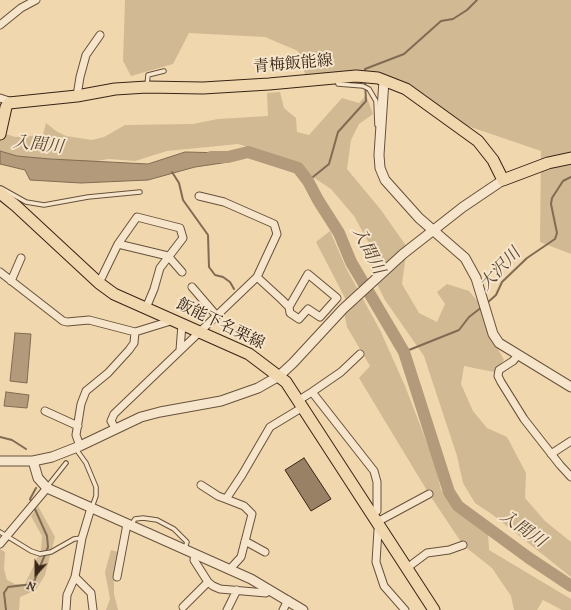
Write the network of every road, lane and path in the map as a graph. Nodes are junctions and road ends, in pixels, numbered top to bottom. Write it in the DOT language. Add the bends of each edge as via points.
graph roads {
  1 [pos="36,0"];
  2 [pos="0,25"];
  3 [pos="100,35"];
  4 [pos="164,71"];
  5 [pos="337,77"];
  6 [pos="379,79"];
  7 [pos="147,87"];
  8 [pos="77,96"];
  9 [pos="0,98"];
  10 [pos="14,103"];
  11 [pos="0,134"];
  12 [pos="380,134"];
  13 [pos="571,158"];
  14 [pos="503,180"];
  15 [pos="0,188"];
  16 [pos="140,192"];
  17 [pos="0,193"];
  18 [pos="199,196"];
  19 [pos="433,230"];
  20 [pos="118,244"];
  21 [pos="168,256"];
  22 [pos="21,258"];
  23 [pos="0,272"];
  24 [pos="182,272"];
  25 [pos="257,277"];
  26 [pos="11,281"];
  27 [pos="99,283"];
  28 [pos="192,287"];
  29 [pos="289,307"];
  30 [pos="146,308"];
  31 [pos="216,315"];
  32 [pos="178,322"];
  33 [pos="135,332"];
  34 [pos="200,332"];
  35 [pos="180,350"];
  36 [pos="360,354"];
  37 [pos="518,355"];
  38 [pos="279,376"];
  39 [pos="571,387"];
  40 [pos="312,392"];
  41 [pos="301,404"];
  42 [pos="45,411"];
  43 [pos="78,426"];
  44 [pos="115,428"];
  45 [pos="571,442"];
  46 [pos="78,447"];
  47 [pos="551,454"];
  48 [pos="0,461"];
  49 [pos="33,461"];
  50 [pos="66,463"];
  51 [pos="571,477"];
  52 [pos="201,485"];
  53 [pos="47,488"];
  54 [pos="429,494"];
  55 [pos="226,499"];
  56 [pos="91,508"];
  57 [pos="377,522"];
  58 [pos="129,525"];
  59 [pos="3,535"];
  60 [pos="82,538"];
  61 [pos="245,541"];
  62 [pos="0,544"];
  63 [pos="463,545"];
  64 [pos="184,549"];
  65 [pos="265,552"];
  66 [pos="195,554"];
  67 [pos="407,568"];
  68 [pos="230,569"];
  69 [pos="75,577"];
  70 [pos="116,577"];
  71 [pos="208,582"];
  72 [pos="269,589"];
  73 [pos="237,590"];
  74 [pos="288,600"];
  75 [pos="183,607"];
  76 [pos="66,610"];
  77 [pos="94,610"];
  78 [pos="227,610"];
  79 [pos="283,610"];
  80 [pos="303,610"];
  81 [pos="405,610"];
  82 [pos="434,610"];
  1 -- 2 [label="street"];
  3 -- 8 [label="street" via="86,55"];
  4 -- 7 [label="lane" via="148,74"];
  5 -- 6 [label="main road, 青梅飯能線"];
  5 -- 7 [label="main road, 青梅飯能線" via="203,88"];
  5 -- 12 [label="lane" via="338,84 369,89 376,101 377,134"];
  6 -- 12 [label="street"];
  6 -- 14 [label="main road, 青梅飯能線" via="406,89 478,141 493,160"];
  7 -- 8 [label="main road, 青梅飯能線" via="115,89"];
  8 -- 10 [label="main road, 青梅飯能線"];
  9 -- 10 [label="street"];
  10 -- 11 [label="main road" via="7,105"];
  12 -- 19 [label="street" via="379,162 385,180"];
  13 -- 14 [label="main road" via="548,163"];
  14 -- 19 [label="street"];
  15 -- 16 [label="lane" via="26,202 44,205 88,197"];
  17 -- 27 [label="main road, 飯能下名栗線"];
  18 -- 25 [label="street" via="224,202 274,224 277,234"];
  19 -- 37 [label="street" via="465,258 479,289 495,338"];
  19 -- 38 [label="street" via="343,309"];
  20 -- 21 [label="street"];
  20 -- 21 [label="street" via="137,217 180,228 183,238"];
  20 -- 27 [label="street"];
  21 -- 24 [label="street"];
  21 -- 30 [label="street" via="160,268"];
  22 -- 26 [label="street"];
  23 -- 26 [label="street"];
  25 -- 29 [label="street"];
  25 -- 31 [label="street"];
  26 -- 33 [label="street" via="63,321 89,320"];
  27 -- 30 [label="main road, 飯能下名栗線" via="125,300"];
  28 -- 31 [label="street"];
  29 -- 29 [label="street" via="290,313 299,320 308,309 320,317 338,298 308,274"];
  30 -- 32 [label="main road, 飯能下名栗線"];
  31 -- 34 [label="street"];
  32 -- 33 [label="street"];
  32 -- 34 [label="main road, 飯能下名栗線"];
  32 -- 35 [label="street"];
  33 -- 43 [label="street" via="134,342 129,350 108,373 86,390"];
  34 -- 35 [label="street"];
  34 -- 38 [label="main road, 飯能下名栗線" via="250,354"];
  35 -- 44 [label="street" via="114,414 111,421"];
  36 -- 40 [label="street" via="341,372"];
  37 -- 39 [label="street"];
  37 -- 47 [label="street" via="499,370 498,376 524,419"];
  38 -- 41 [label="main road, 飯能下名栗線"];
  38 -- 44 [label="street" via="234,398 160,412"];
  40 -- 41 [label="street"];
  40 -- 57 [label="street" via="374,471 378,482"];
  41 -- 55 [label="street" via="270,427"];
  41 -- 57 [label="main road, 飯能下名栗線"];
  42 -- 43 [label="street"];
  43 -- 46 [label="street"];
  44 -- 46 [label="street"];
  45 -- 47 [label="street"];
  46 -- 49 [label="street"];
  46 -- 56 [label="lane" via="96,487 96,496"];
  47 -- 51 [label="street"];
  48 -- 49 [label="street"];
  49 -- 53 [label="street" via="38,478"];
  50 -- 53 [label="lane"];
  52 -- 55 [label="street"];
  53 -- 56 [label="street"];
  53 -- 59 [label="street"];
  54 -- 57 [label="street"];
  55 -- 61 [label="street" via="244,506 252,514"];
  56 -- 58 [label="street"];
  56 -- 60 [label="street"];
  57 -- 67 [label="main road, 飯能下名栗線"];
  57 -- 81 [label="street" via="376,562 384,586"];
  58 -- 64 [label="street"];
  58 -- 64 [label="lane" via="135,519 156,520 174,529 187,542"];
  58 -- 70 [label="street"];
  59 -- 60 [label="lane" via="40,554 49,553 74,539"];
  59 -- 62 [label="street"];
  60 -- 69 [label="street"];
  61 -- 65 [label="street"];
  61 -- 68 [label="street" via="241,557"];
  63 -- 67 [label="street" via="427,553"];
  64 -- 66 [label="street"];
  66 -- 68 [label="street"];
  66 -- 71 [label="street" via="194,560"];
  67 -- 82 [label="main road, 飯能下名栗線"];
  68 -- 72 [label="street"];
  69 -- 76 [label="street" via="67,596"];
  69 -- 77 [label="street" via="91,592"];
  71 -- 73 [label="street" via="220,589"];
  71 -- 75 [label="street"];
  72 -- 73 [label="street" via="266,593"];
  72 -- 74 [label="street"];
  73 -- 78 [label="street"];
  74 -- 79 [label="street"];
  74 -- 80 [label="street"];
}
